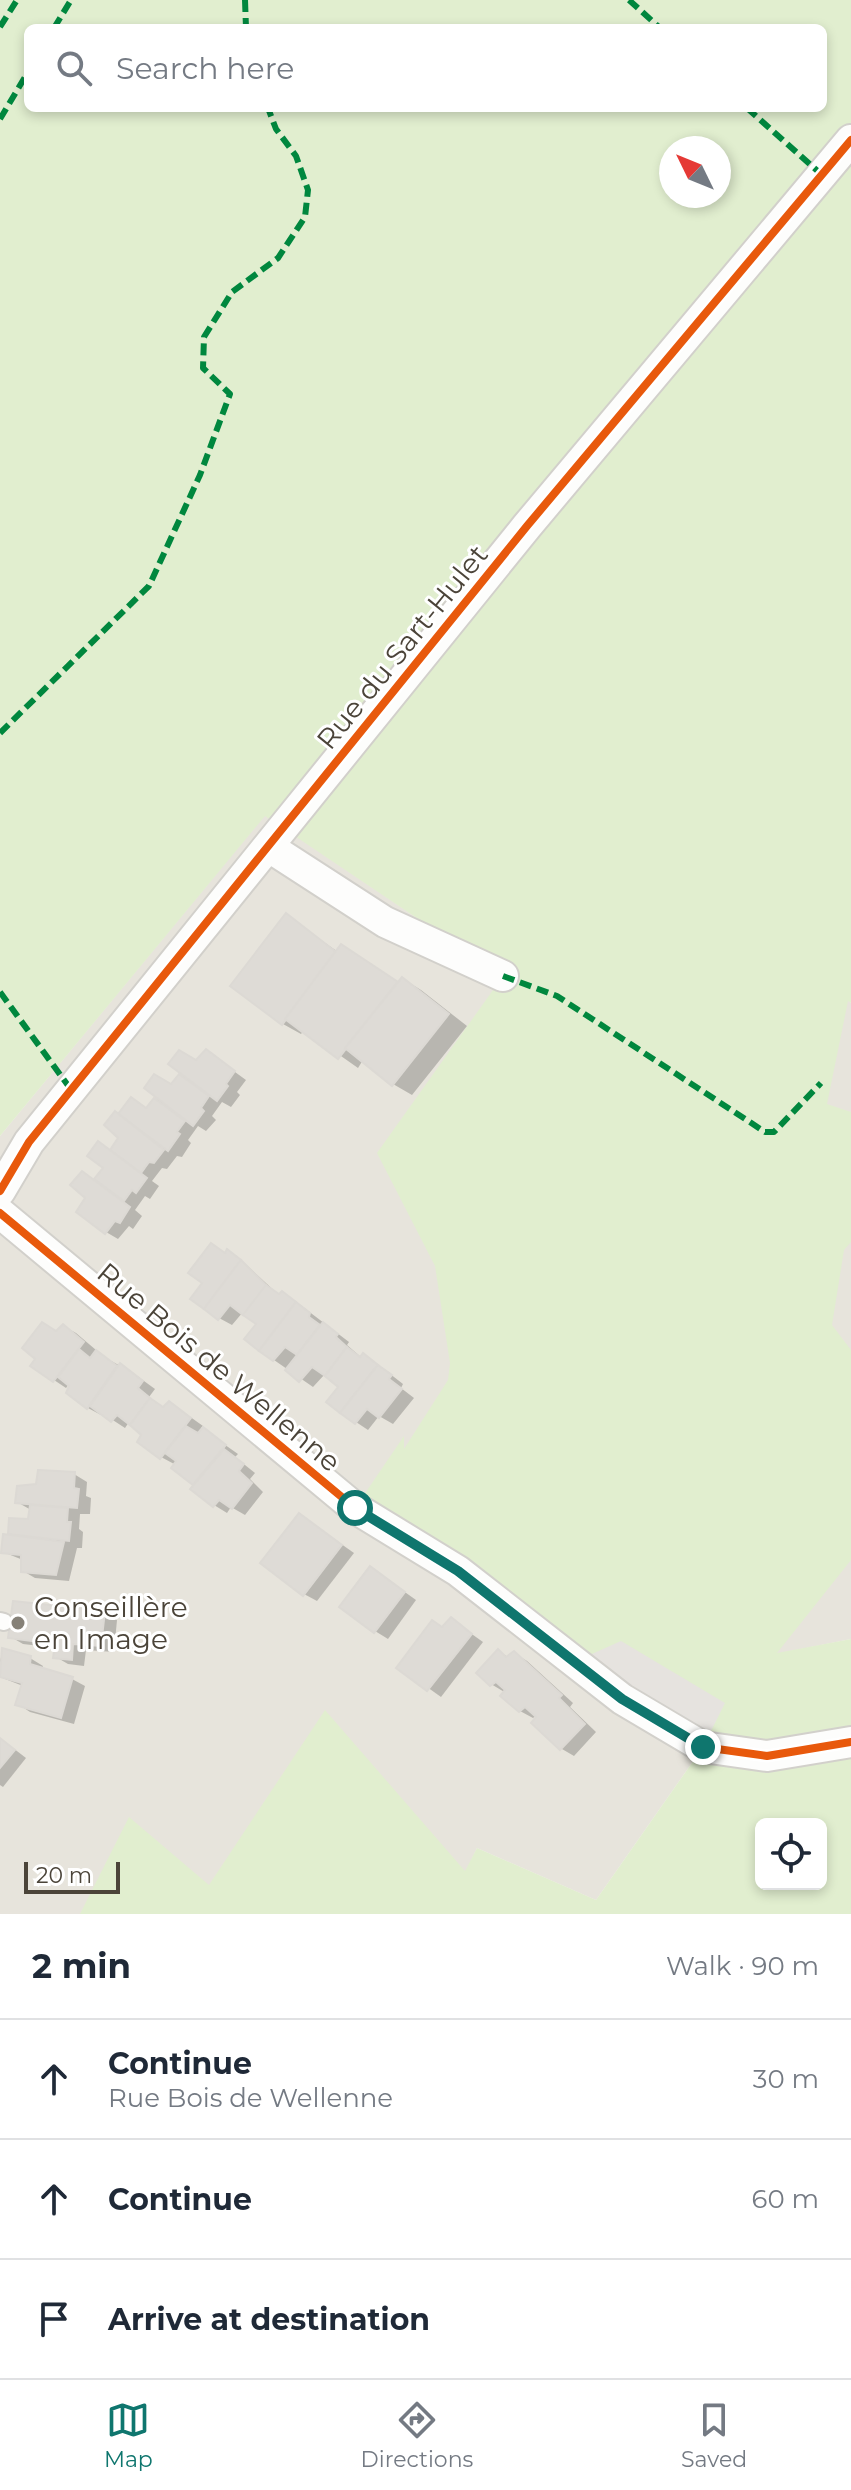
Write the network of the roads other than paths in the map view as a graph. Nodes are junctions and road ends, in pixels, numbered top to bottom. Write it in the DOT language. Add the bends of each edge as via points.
graph roads {
  1 [pos="851,140"];
  2 [pos="269,847"];
  3 [pos="503,976"];
  4 [pos="0,1191"];
  5 [pos="0,1213"];
  6 [pos="851,1742"];
  1 -- 2 [label="street, Rue du Sart-Hulet" via="527,526"];
  2 -- 3 [label="street" via="385,922"];
  2 -- 4 [label="street, Rue du Sart-Hulet" via="29,1142"];
  5 -- 6 [label="street, Rue Bois de Wellenne" via="355,1508 458,1571 622,1699 703,1747 767,1756"];
}
